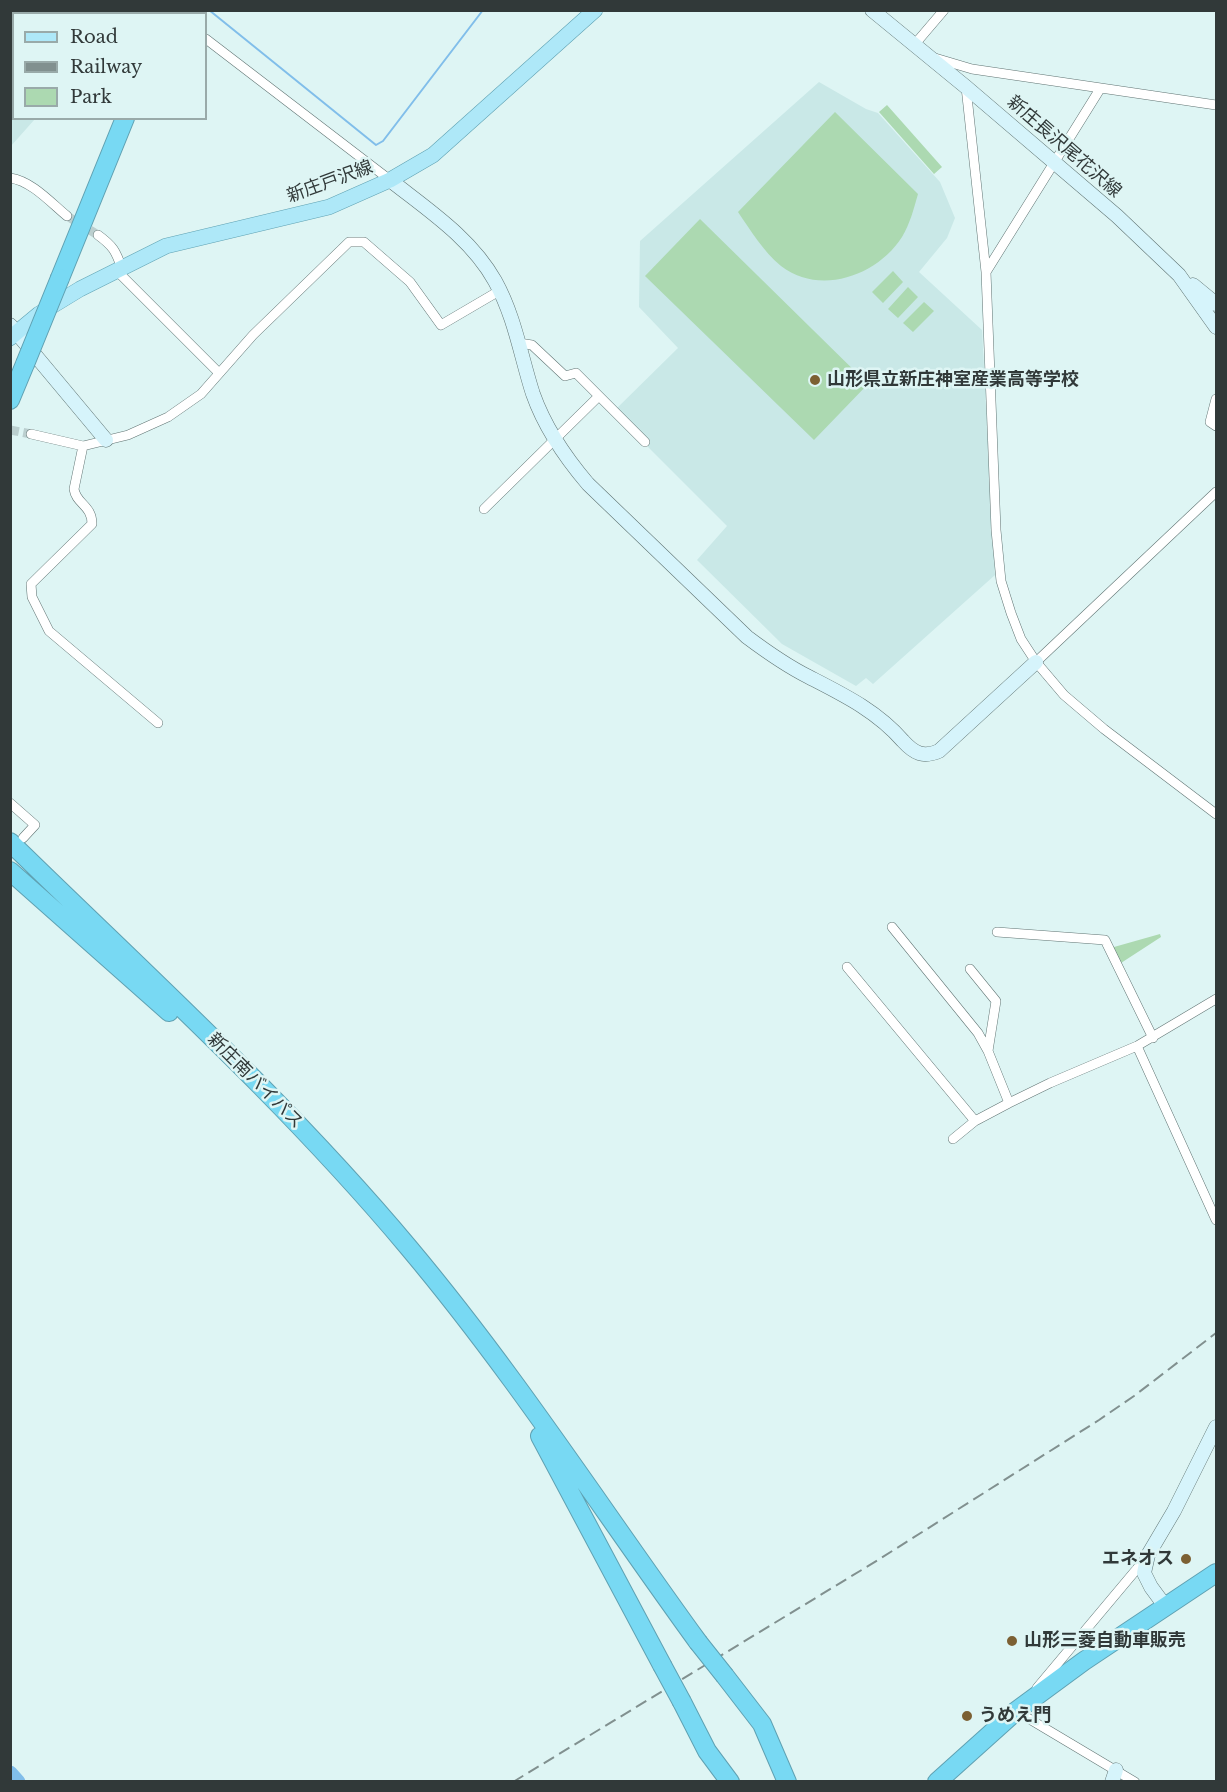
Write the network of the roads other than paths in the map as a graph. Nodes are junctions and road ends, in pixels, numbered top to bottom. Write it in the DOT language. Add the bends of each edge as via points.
graph roads {
  1 [pos="595,10"];
  2 [pos="872,10"];
  3 [pos="944,10"];
  4 [pos="207,40"];
  5 [pos="915,44"];
  6 [pos="927,55"];
  7 [pos="966,87"];
  8 [pos="1100,89"];
  9 [pos="1216,105"];
  10 [pos="124,120"];
  11 [pos="1055,162"];
  12 [pos="10,178"];
  13 [pos="390,180"];
  14 [pos="67,216"];
  15 [pos="98,235"];
  16 [pos="119,270"];
  17 [pos="986,272"];
  18 [pos="1179,274"];
  19 [pos="499,291"];
  20 [pos="1216,304"];
  21 [pos="1216,327"];
  22 [pos="13,332"];
  23 [pos="519,343"];
  24 [pos="219,374"];
  25 [pos="1216,395"];
  26 [pos="598,396"];
  27 [pos="10,400"];
  28 [pos="1216,426"];
  29 [pos="31,434"];
  30 [pos="555,438"];
  31 [pos="106,440"];
  32 [pos="645,442"];
  33 [pos="83,446"];
  34 [pos="1216,492"];
  35 [pos="484,509"];
  36 [pos="1036,662"];
  37 [pos="158,723"];
  38 [pos="10,804"];
  39 [pos="1216,814"];
  40 [pos="15,836"];
  41 [pos="10,871"];
  42 [pos="892,927"];
  43 [pos="997,932"];
  44 [pos="847,967"];
  45 [pos="970,969"];
  46 [pos="1216,999"];
  47 [pos="1153,1038"];
  48 [pos="1137,1046"];
  49 [pos="988,1051"];
  50 [pos="271,1099"];
  51 [pos="1009,1103"];
  52 [pos="975,1121"];
  53 [pos="953,1139"];
  54 [pos="1216,1220"];
  55 [pos="479,1339"];
  56 [pos="1216,1427"];
  57 [pos="1148,1555"];
  58 [pos="1216,1573"];
  59 [pos="1165,1606"];
  60 [pos="1018,1710"];
  61 [pos="1114,1776"];
  62 [pos="730,1782"];
  63 [pos="787,1782"];
  64 [pos="937,1782"];
  65 [pos="1136,1782"];
  1 -- 13 [label="main road, 新庄戸沢線" via="434,155"];
  2 -- 5 [label="street, 新庄長沢尾花沢線"];
  3 -- 5 [label="street"];
  4 -- 13 [label="street"];
  5 -- 6 [label="street, 新庄長沢尾花沢線"];
  6 -- 7 [label="street, 新庄長沢尾花沢線"];
  6 -- 8 [label="street" via="972,69"];
  7 -- 11 [label="street, 新庄長沢尾花沢線"];
  7 -- 17 [label="street"];
  8 -- 9 [label="street"];
  8 -- 11 [label="street"];
  10 -- 27 [label="highway, bridge"];
  11 -- 17 [label="street"];
  11 -- 18 [label="street, 新庄長沢尾花沢線"];
  12 -- 14 [label="street" via="33,188"];
  13 -- 16 [label="main road, 新庄戸沢線" via="329,207 166,246"];
  13 -- 19 [label="street" via="472,248"];
  15 -- 16 [label="street" via="111,244"];
  16 -- 22 [label="main road, 新庄戸沢線" via="72,294"];
  16 -- 24 [label="street"];
  17 -- 36 [label="street" via="1001,581 1021,639"];
  18 -- 20 [label="street"];
  18 -- 21 [label="street, 新庄長沢尾花沢線"];
  19 -- 23 [label="street"];
  19 -- 24 [label="street" via="441,325 410,282 364,242 349,242 253,335"];
  22 -- 31 [label="street"];
  23 -- 26 [label="street" via="532,345 565,376 576,373"];
  23 -- 30 [label="street" via="533,395"];
  24 -- 31 [label="street" via="201,394 168,417"];
  25 -- 28 [label="street" via="1210,422"];
  26 -- 30 [label="street"];
  26 -- 32 [label="street"];
  29 -- 33 [label="street"];
  30 -- 35 [label="street"];
  30 -- 36 [label="street" via="588,483 747,637 774,657 864,707 921,755 939,751"];
  31 -- 33 [label="street"];
  33 -- 37 [label="street" via="74,489 89,510 92,524 31,584 32,597 49,632"];
  34 -- 36 [label="street"];
  36 -- 39 [label="street" via="1065,695 1104,729"];
  38 -- 40 [label="street" via="35,825"];
  40 -- 50 [label="highway" via="121,951"];
  40 -- 50 [label="highway" via="167,986"];
  41 -- 50 [label="highway"];
  42 -- 49 [label="street" via="978,1033"];
  43 -- 47 [label="street" via="1105,940"];
  44 -- 52 [label="street"];
  45 -- 49 [label="street" via="996,1000"];
  46 -- 47 [label="street"];
  47 -- 48 [label="street"];
  48 -- 51 [label="street"];
  48 -- 54 [label="street"];
  49 -- 51 [label="street"];
  50 -- 55 [label="highway, 新庄南バイパス" via="375,1214"];
  51 -- 52 [label="street"];
  52 -- 53 [label="street"];
  55 -- 62 [label="highway, bridge" via="540,1436 707,1751"];
  55 -- 63 [label="highway, bridge" via="698,1642 762,1724"];
  56 -- 57 [label="street"];
  57 -- 59 [label="street" via="1144,1573"];
  57 -- 60 [label="street"];
  58 -- 59 [label="highway"];
  59 -- 60 [label="highway"];
  60 -- 61 [label="street"];
  60 -- 64 [label="highway"];
  61 -- 65 [label="street"];
}
